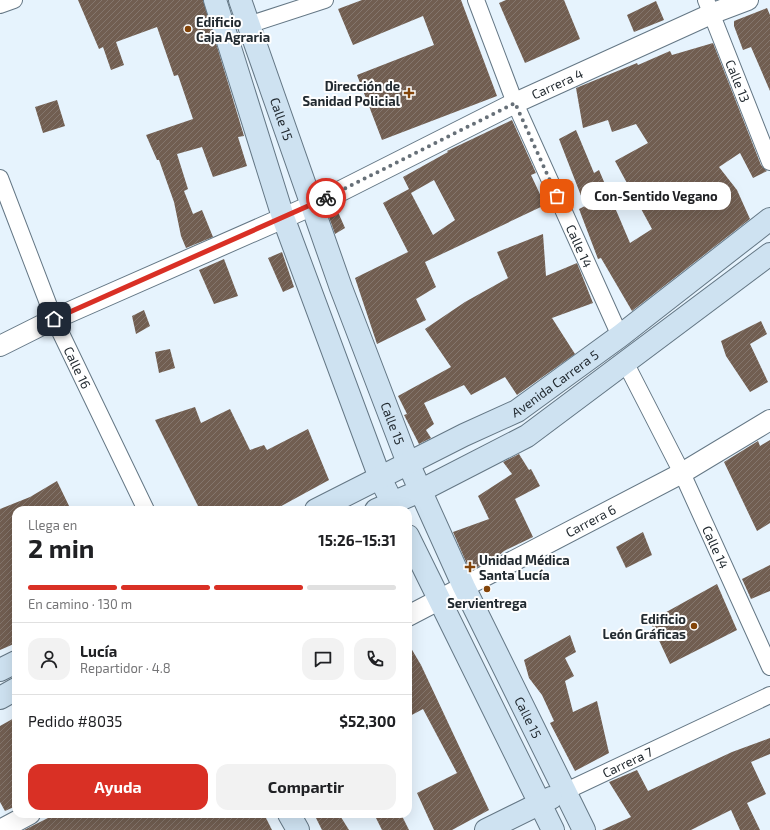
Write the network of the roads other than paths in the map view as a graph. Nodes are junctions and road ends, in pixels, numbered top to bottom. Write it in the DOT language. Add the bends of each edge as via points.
graph roads {
  1 [pos="14,0"];
  2 [pos="215,0"];
  3 [pos="240,0"];
  4 [pos="325,0"];
  5 [pos="476,0"];
  6 [pos="748,0"];
  7 [pos="0,5"];
  8 [pos="709,7"];
  9 [pos="248,25"];
  10 [pos="515,103"];
  11 [pos="770,162"];
  12 [pos="0,178"];
  13 [pos="313,205"];
  14 [pos="283,217"];
  15 [pos="770,219"];
  16 [pos="770,254"];
  17 [pos="54,319"];
  18 [pos="620,336"];
  19 [pos="0,346"];
  20 [pos="626,364"];
  21 [pos="770,420"];
  22 [pos="408,463"];
  23 [pos="682,473"];
  24 [pos="380,478"];
  25 [pos="420,491"];
  26 [pos="144,506"];
  27 [pos="324,506"];
  28 [pos="388,506"];
  29 [pos="390,506"];
  30 [pos="412,545"];
  31 [pos="464,588"];
  32 [pos="438,600"];
  33 [pos="412,614"];
  34 [pos="12,664"];
  35 [pos="770,667"];
  36 [pos="0,670"];
  37 [pos="12,691"];
  38 [pos="770,695"];
  39 [pos="0,698"];
  40 [pos="564,792"];
  41 [pos="539,804"];
  42 [pos="22,818"];
  43 [pos="291,818"];
  44 [pos="1,828"];
  45 [pos="298,830"];
  46 [pos="486,830"];
  47 [pos="553,830"];
  48 [pos="584,830"];
  1 -- 7 [label="street"];
  2 -- 14 [label="main road, Calle 15"];
  3 -- 9 [label="main road, Calle 15"];
  4 -- 9 [label="street"];
  5 -- 10 [label="street, Calle 14"];
  6 -- 8 [label="street, Carrera 4"];
  8 -- 10 [label="street, Carrera 4"];
  8 -- 11 [label="street, Calle 13"];
  9 -- 13 [label="main road, Calle 15"];
  10 -- 13 [label="street, Carrera 4"];
  10 -- 18 [label="street, Calle 14"];
  12 -- 17 [label="street, Calle 16"];
  13 -- 14 [label="street, Carrera 4"];
  13 -- 22 [label="main road, Calle 15" via="344,295"];
  14 -- 17 [label="street, Carrera 4"];
  14 -- 24 [label="main road, Calle 15"];
  15 -- 18 [label="main road, Avenida Carrera 5"];
  16 -- 20 [label="main road, Avenida Carrera 5"];
  17 -- 19 [label="street, Carrera 4"];
  17 -- 26 [label="street, Calle 16"];
  18 -- 22 [label="main road, Avenida Carrera 5" via="517,411"];
  20 -- 23 [label="street, Calle 14"];
  20 -- 25 [label="main road, Avenida Carrera 5" via="527,436"];
  21 -- 23 [label="street, Carrera 6"];
  22 -- 24 [label="main road, Avenida Carrera 5"];
  22 -- 25 [label="main road, Calle 15"];
  23 -- 31 [label="street, Carrera 6"];
  23 -- 35 [label="street, Calle 14"];
  24 -- 27 [label="main road, Avenida Carrera 5"];
  24 -- 28 [label="main road, Calle 15"];
  25 -- 29 [label="main road, Avenida Carrera 5"];
  25 -- 31 [label="main road, Calle 15"];
  30 -- 32 [label="main road, Calle 15"];
  31 -- 32 [label="street, Carrera 6"];
  31 -- 40 [label="main road, Calle 15"];
  32 -- 33 [label="street, Carrera 6"];
  32 -- 41 [label="main road, Calle 15"];
  34 -- 36 [label="main road"];
  37 -- 39 [label="main road"];
  38 -- 40 [label="street, Carrera 7"];
  40 -- 41 [label="main road, Carrera 7"];
  40 -- 48 [label="main road, Calle 15"];
  41 -- 46 [label="main road, Carrera 7"];
  41 -- 47 [label="main road, Calle 15"];
  42 -- 44 [label="street"];
  43 -- 45 [label="main road"];
}
